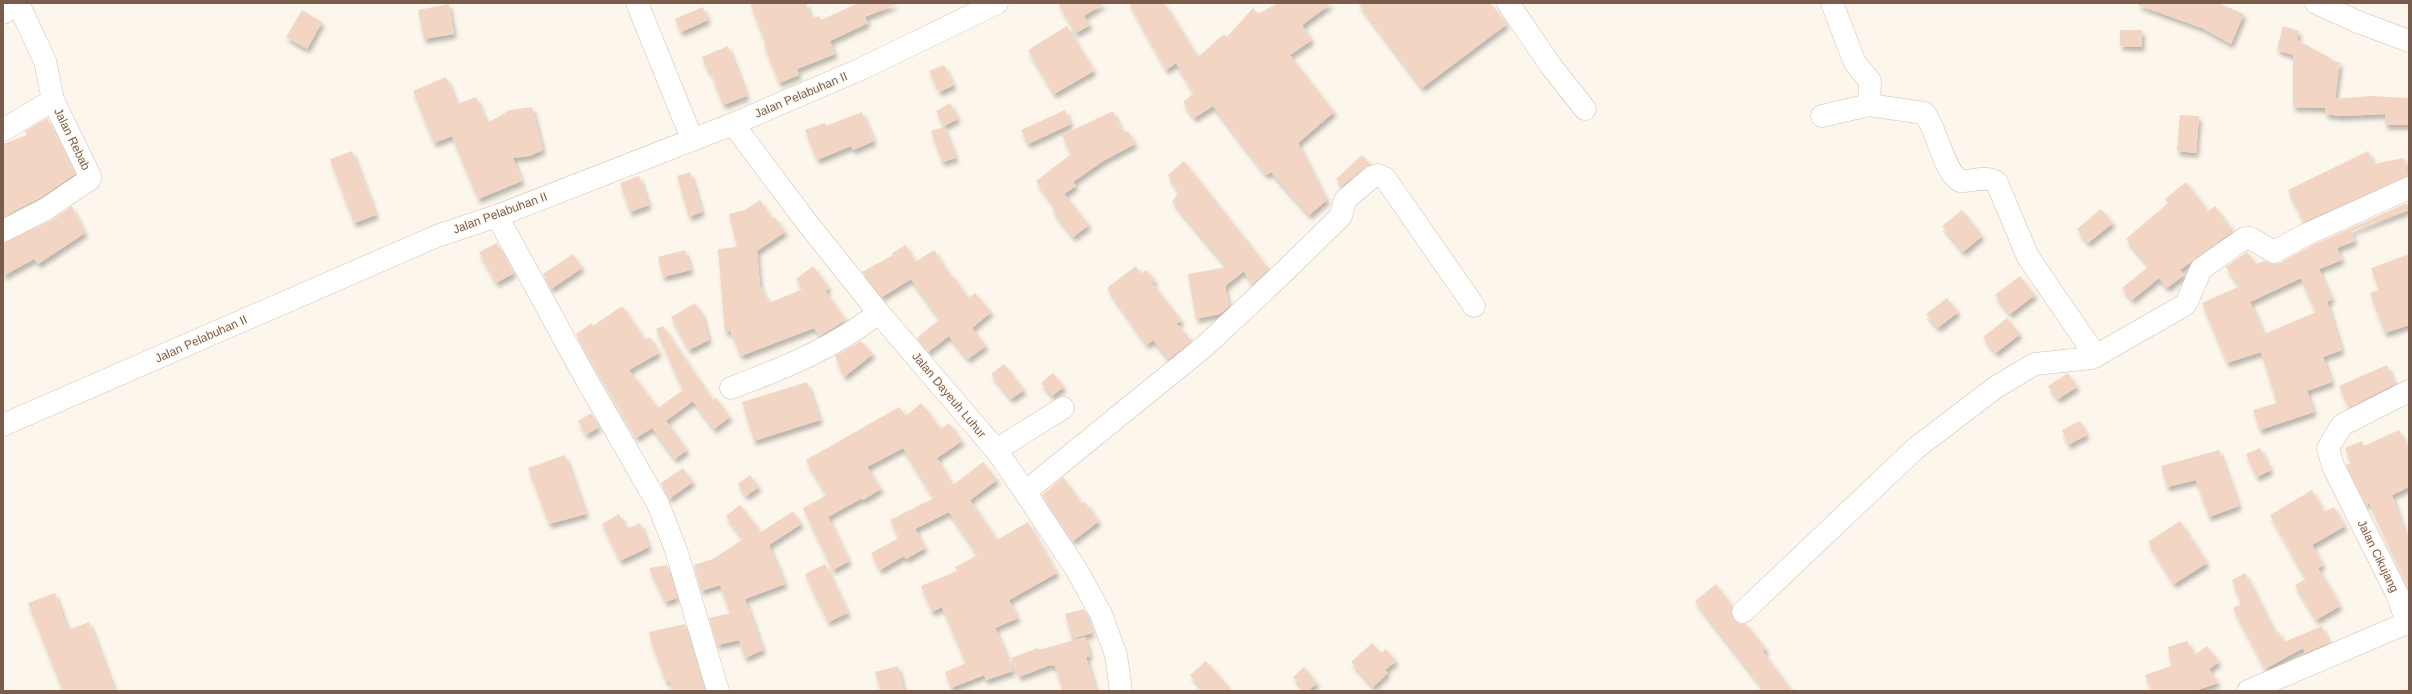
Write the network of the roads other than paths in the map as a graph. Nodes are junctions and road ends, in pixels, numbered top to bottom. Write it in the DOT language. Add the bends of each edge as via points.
graph roads {
  1 [pos="638,3"];
  2 [pos="997,3"];
  3 [pos="1508,3"];
  4 [pos="1832,3"];
  5 [pos="2316,3"];
  6 [pos="13,7"];
  7 [pos="2409,41"];
  8 [pos="53,100"];
  9 [pos="1869,105"];
  10 [pos="1585,110"];
  11 [pos="1822,116"];
  12 [pos="733,124"];
  13 [pos="3,130"];
  14 [pos="692,139"];
  15 [pos="2409,188"];
  16 [pos="497,216"];
  17 [pos="3,231"];
  18 [pos="1474,306"];
  19 [pos="879,313"];
  20 [pos="2096,356"];
  21 [pos="731,388"];
  22 [pos="2409,391"];
  23 [pos="1063,408"];
  24 [pos="3,425"];
  25 [pos="996,450"];
  26 [pos="1025,492"];
  27 [pos="1743,612"];
  28 [pos="2408,627"];
  29 [pos="718,691"];
  30 [pos="1121,691"];
  31 [pos="2248,691"];
  1 -- 14 [label="street"];
  2 -- 12 [label="street, Jalan Pelabuhan II" via="861,69"];
  3 -- 10 [label="street" via="1550,66"];
  4 -- 9 [label="street" via="1855,63 1870,81"];
  5 -- 7 [label="street"];
  6 -- 8 [label="street, Jalan Rebab" via="45,61"];
  8 -- 13 [label="street"];
  8 -- 17 [label="street, Jalan Rebab" via="90,180 46,209"];
  9 -- 11 [label="street"];
  9 -- 20 [label="street" via="1924,113 1933,124 1953,176 1960,181 1992,179 1997,184 2028,257"];
  12 -- 14 [label="street, Jalan Pelabuhan II"];
  12 -- 19 [label="street, Jalan Dayeuh Luhur"];
  14 -- 16 [label="street, Jalan Pelabuhan II"];
  15 -- 20 [label="street" via="2305,235 2274,252 2250,238 2245,238 2201,269 2183,306"];
  16 -- 24 [label="street, Jalan Pelabuhan II" via="437,236"];
  16 -- 29 [label="street" via="658,504 676,550"];
  18 -- 26 [label="street" via="1385,178 1378,175 1372,177 1345,200 1341,216 1204,346"];
  19 -- 21 [label="street" via="816,354"];
  19 -- 25 [label="street, Jalan Dayeuh Luhur"];
  20 -- 27 [label="street" via="2035,364 1996,387 1916,448"];
  22 -- 28 [label="street, Jalan Cikujang" via="2342,425 2328,448 2333,466 2398,596"];
  23 -- 25 [label="street"];
  25 -- 26 [label="street, Jalan Dayeuh Luhur"];
  26 -- 30 [label="street, Jalan Dayeuh Luhur" via="1076,569 1098,608 1116,655"];
  28 -- 31 [label="street, Jalan Cikujang"];
}
